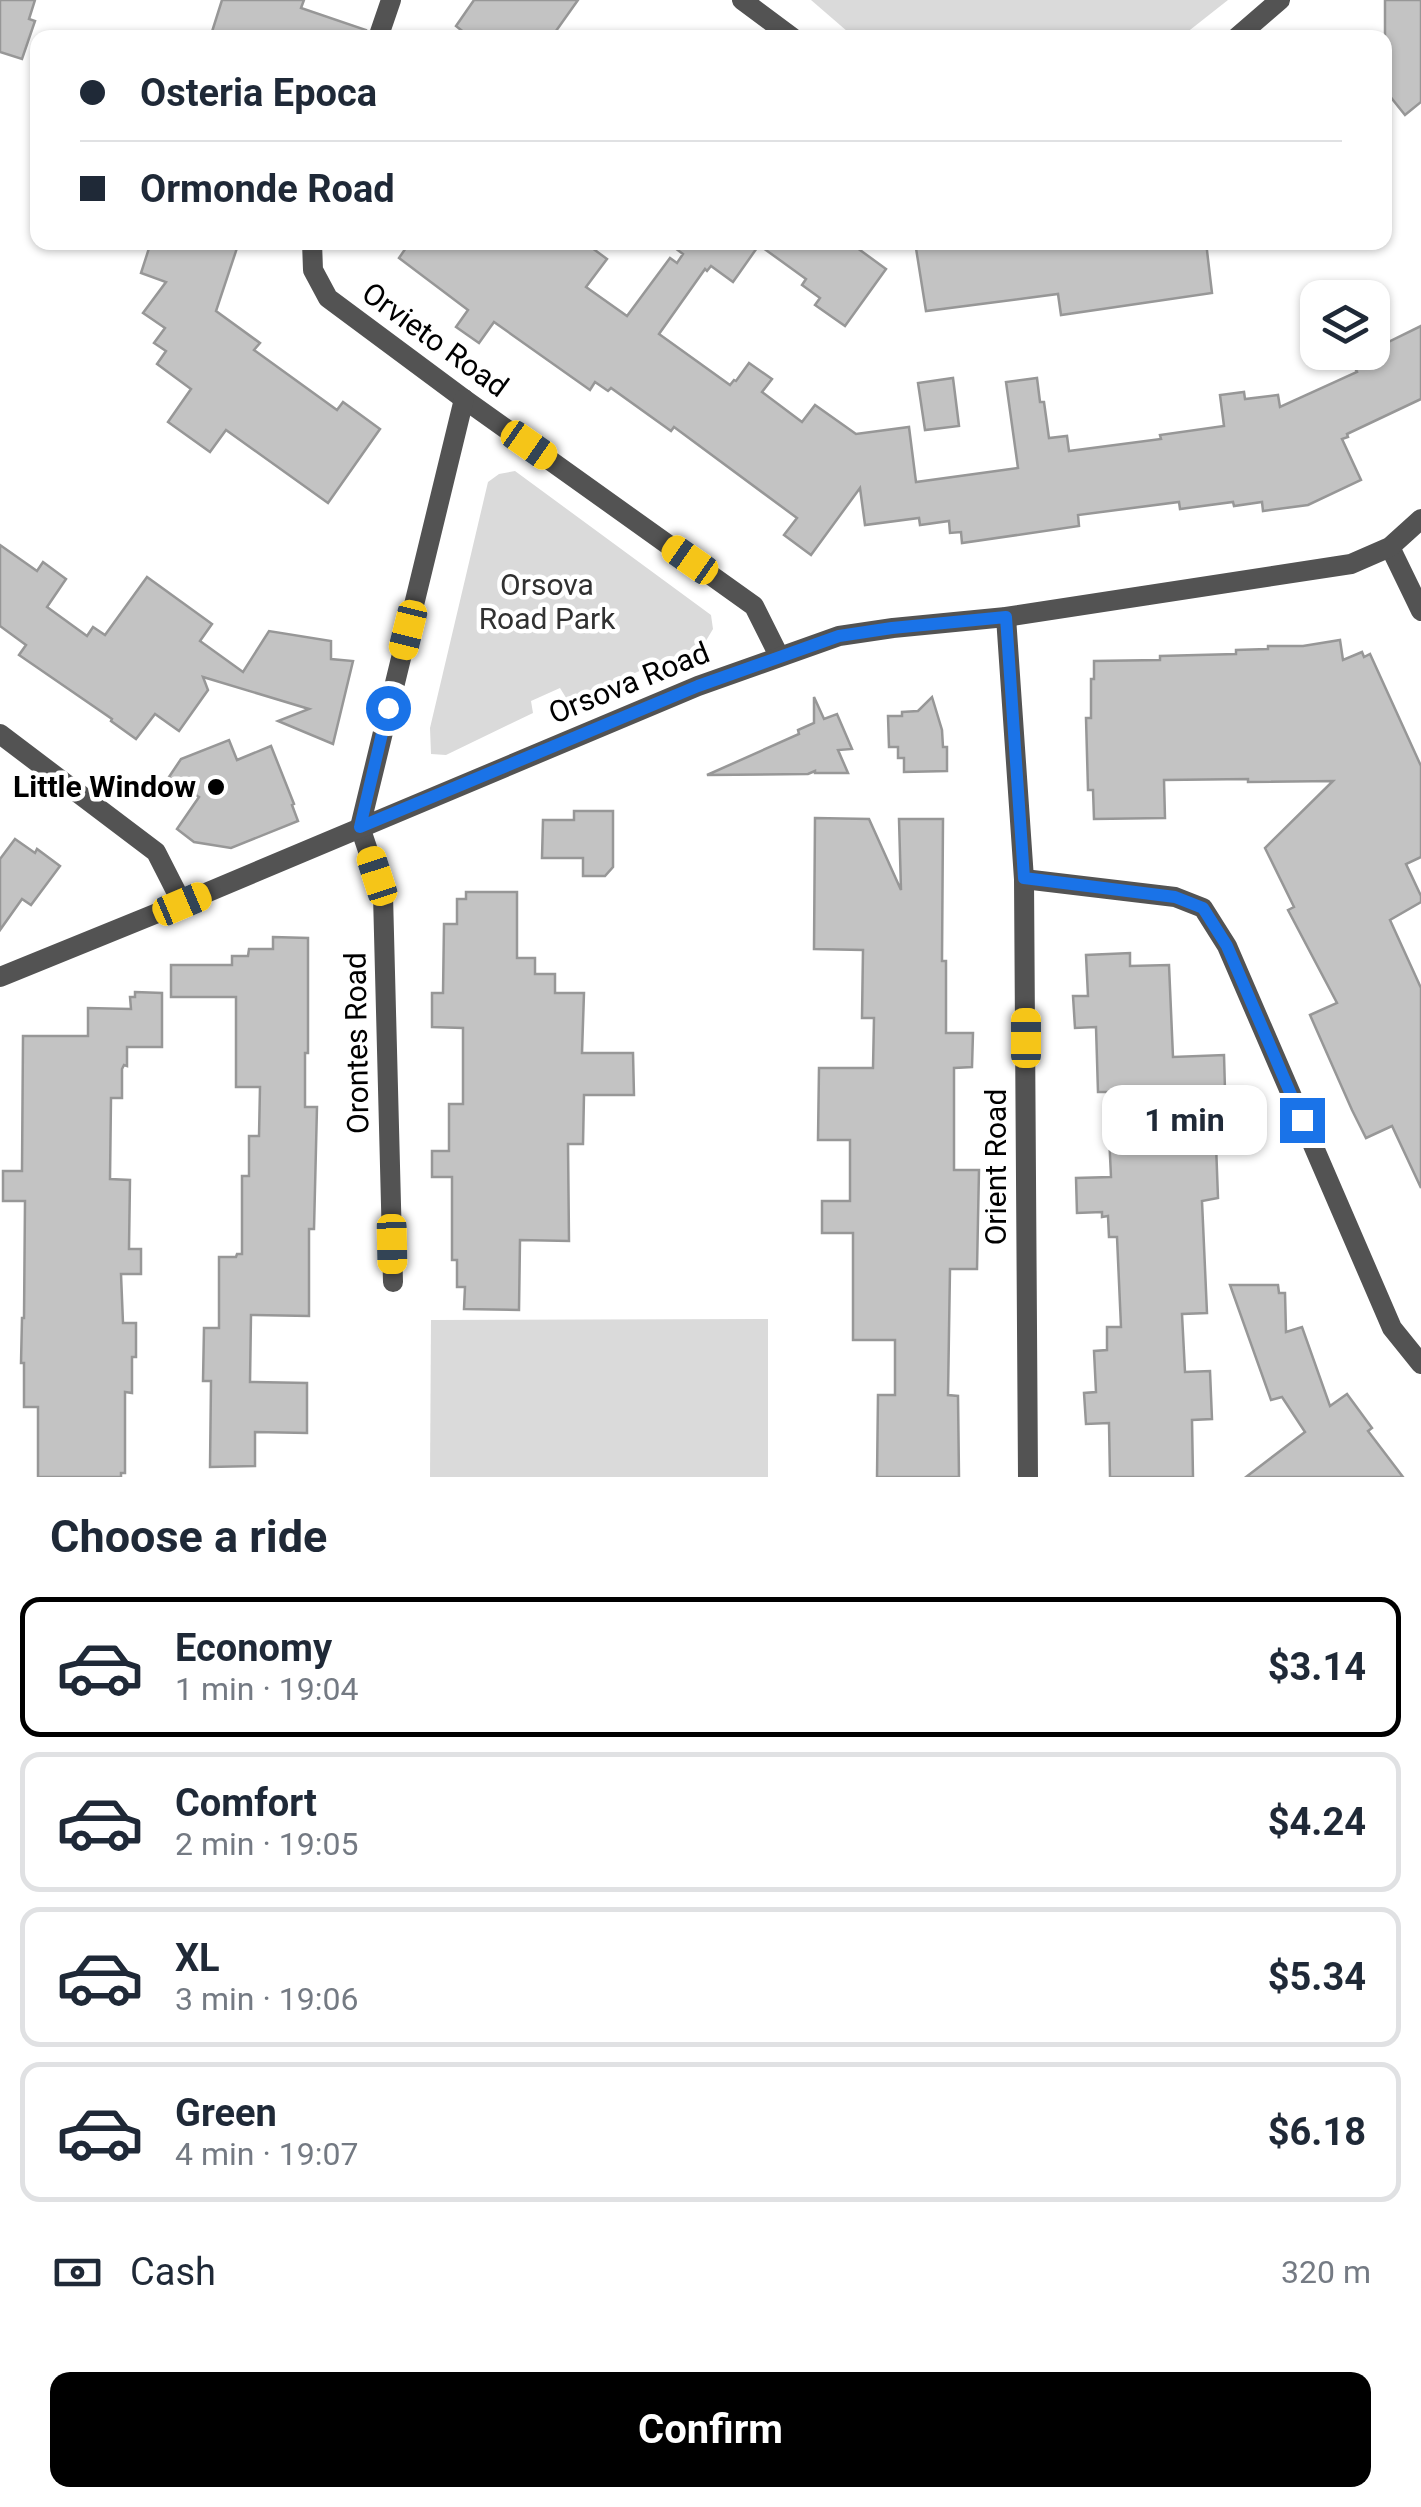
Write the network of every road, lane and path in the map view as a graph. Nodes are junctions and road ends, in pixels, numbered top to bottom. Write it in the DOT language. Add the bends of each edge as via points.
graph roads {
  1 [pos="391,0"];
  2 [pos="742,0"];
  3 [pos="1280,0"];
  4 [pos="381,30"];
  5 [pos="783,30"];
  6 [pos="1245,30"];
  7 [pos="312,250"];
  8 [pos="464,399"];
  9 [pos="1421,519"];
  10 [pos="1390,546"];
  11 [pos="1421,611"];
  12 [pos="1006,617"];
  13 [pos="780,656"];
  14 [pos="0,734"];
  15 [pos="360,827"];
  16 [pos="1024,878"];
  17 [pos="182,904"];
  18 [pos="0,977"];
  19 [pos="393,1282"];
  20 [pos="1421,1364"];
  21 [pos="1028,1477"];
  1 -- 4 [label="street"];
  2 -- 5 [label="street"];
  3 -- 6 [label="street"];
  7 -- 8 [label="street, Orvieto Road" via="312,270 328,298"];
  8 -- 13 [label="street, Orvieto Road" via="754,606"];
  8 -- 15 [label="street"];
  9 -- 10 [label="street, Orsova Road"];
  10 -- 11 [label="street"];
  10 -- 12 [label="street, Orsova Road" via="1351,564"];
  12 -- 13 [label="street, Orsova Road" via="839,636"];
  12 -- 16 [label="street, Orient Road"];
  13 -- 15 [label="street, Orsova Road"];
  14 -- 17 [label="street" via="156,852"];
  15 -- 17 [label="street, Orsova Road"];
  15 -- 19 [label="street, Orontes Road" via="383,895"];
  16 -- 20 [label="street" via="1175,897 1203,908 1227,946 1392,1328"];
  16 -- 21 [label="street, Orient Road"];
  17 -- 18 [label="street, Orsova Road"];
}
